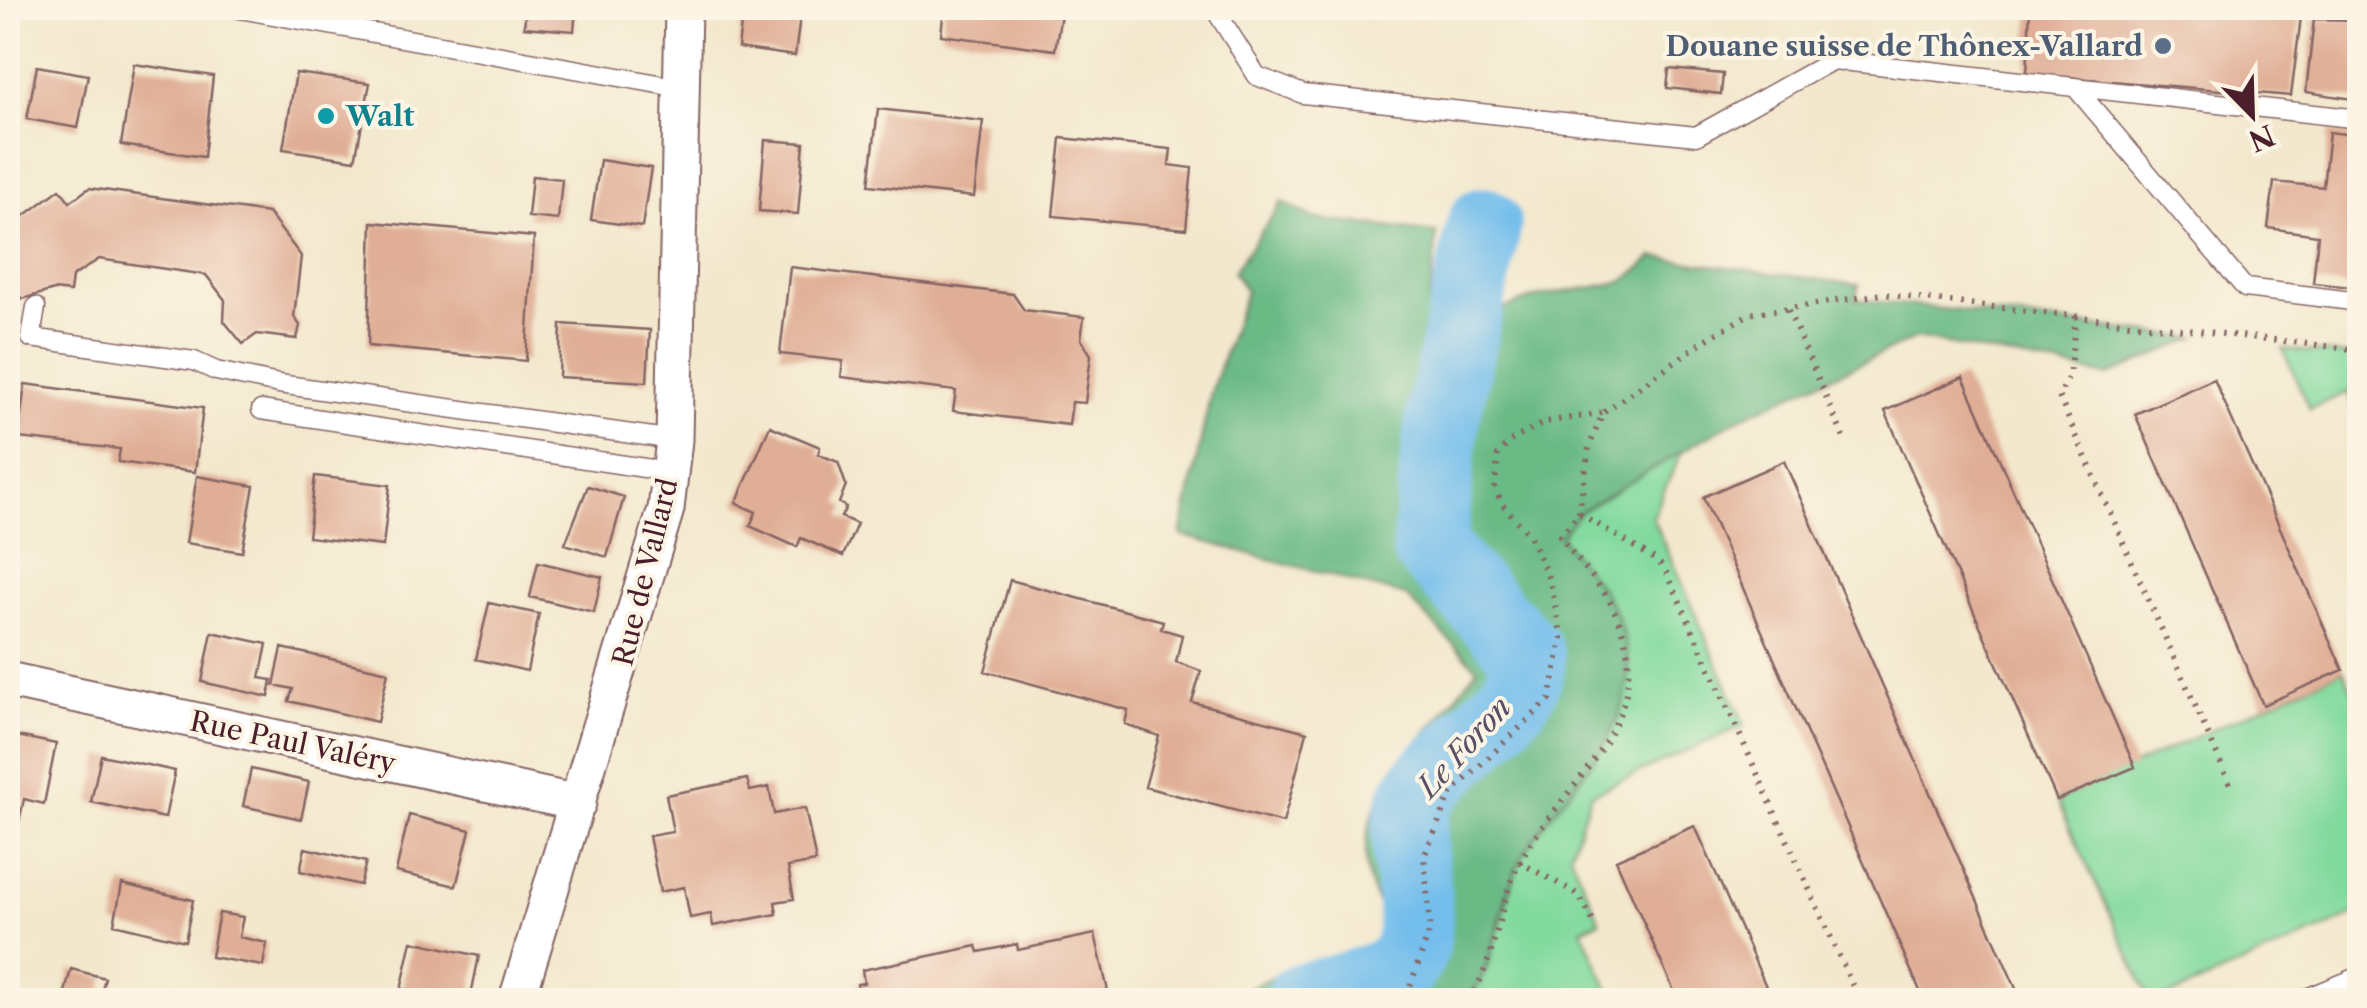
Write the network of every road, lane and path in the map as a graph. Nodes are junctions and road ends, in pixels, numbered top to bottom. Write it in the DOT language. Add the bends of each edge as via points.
graph roads {
  1 [pos="234,8"];
  2 [pos="683,8"];
  3 [pos="1214,8"];
  4 [pos="2075,87"];
  5 [pos="682,88"];
  6 [pos="2360,119"];
  7 [pos="2360,302"];
  8 [pos="36,307"];
  9 [pos="1788,310"];
  10 [pos="2076,316"];
  11 [pos="2360,350"];
  12 [pos="261,410"];
  13 [pos="1603,413"];
  14 [pos="1846,443"];
  15 [pos="673,456"];
  16 [pos="1580,512"];
  17 [pos="8,680"];
  18 [pos="2233,791"];
  19 [pos="578,803"];
  20 [pos="1519,862"];
  21 [pos="1594,923"];
  22 [pos="2360,976"];
  23 [pos="517,1000"];
  24 [pos="1385,1000"];
  25 [pos="1470,1000"];
  26 [pos="1859,1000"];
  27 [pos="2302,1000"];
  1 -- 5 [label="lane"];
  2 -- 5 [label="street, Rue de Vallard"];
  3 -- 4 [label="lane" via="1257,76 1304,94 1696,136 1832,60"];
  4 -- 6 [label="lane"];
  4 -- 7 [label="lane" via="2245,288"];
  5 -- 15 [label="street, Rue de Vallard"];
  8 -- 15 [label="lane" via="30,338 194,361 216,372"];
  9 -- 10 [label="path" via="1883,294"];
  9 -- 13 [label="path" via="1749,314"];
  9 -- 14 [label="path"];
  10 -- 11 [label="path"];
  10 -- 18 [label="path" via="2069,376 2059,397"];
  12 -- 15 [label="lane"];
  13 -- 16 [label="path" via="1589,447"];
  13 -- 24 [label="path" via="1545,422 1498,455 1495,487 1530,536 1550,582 1562,638 1550,699 1452,792 1424,856 1430,930 1408,992"];
  15 -- 19 [label="street, Rue de Vallard" via="651,570"];
  16 -- 20 [label="path" via="1560,536 1614,608 1630,664 1629,688 1602,750"];
  16 -- 26 [label="path" via="1658,561 1668,576"];
  17 -- 19 [label="street, Rue Paul Valéry"];
  19 -- 23 [label="street, Rue de Vallard"];
  20 -- 21 [label="path" via="1578,894"];
  20 -- 25 [label="path"];
  22 -- 27 [label="lane"];
}
